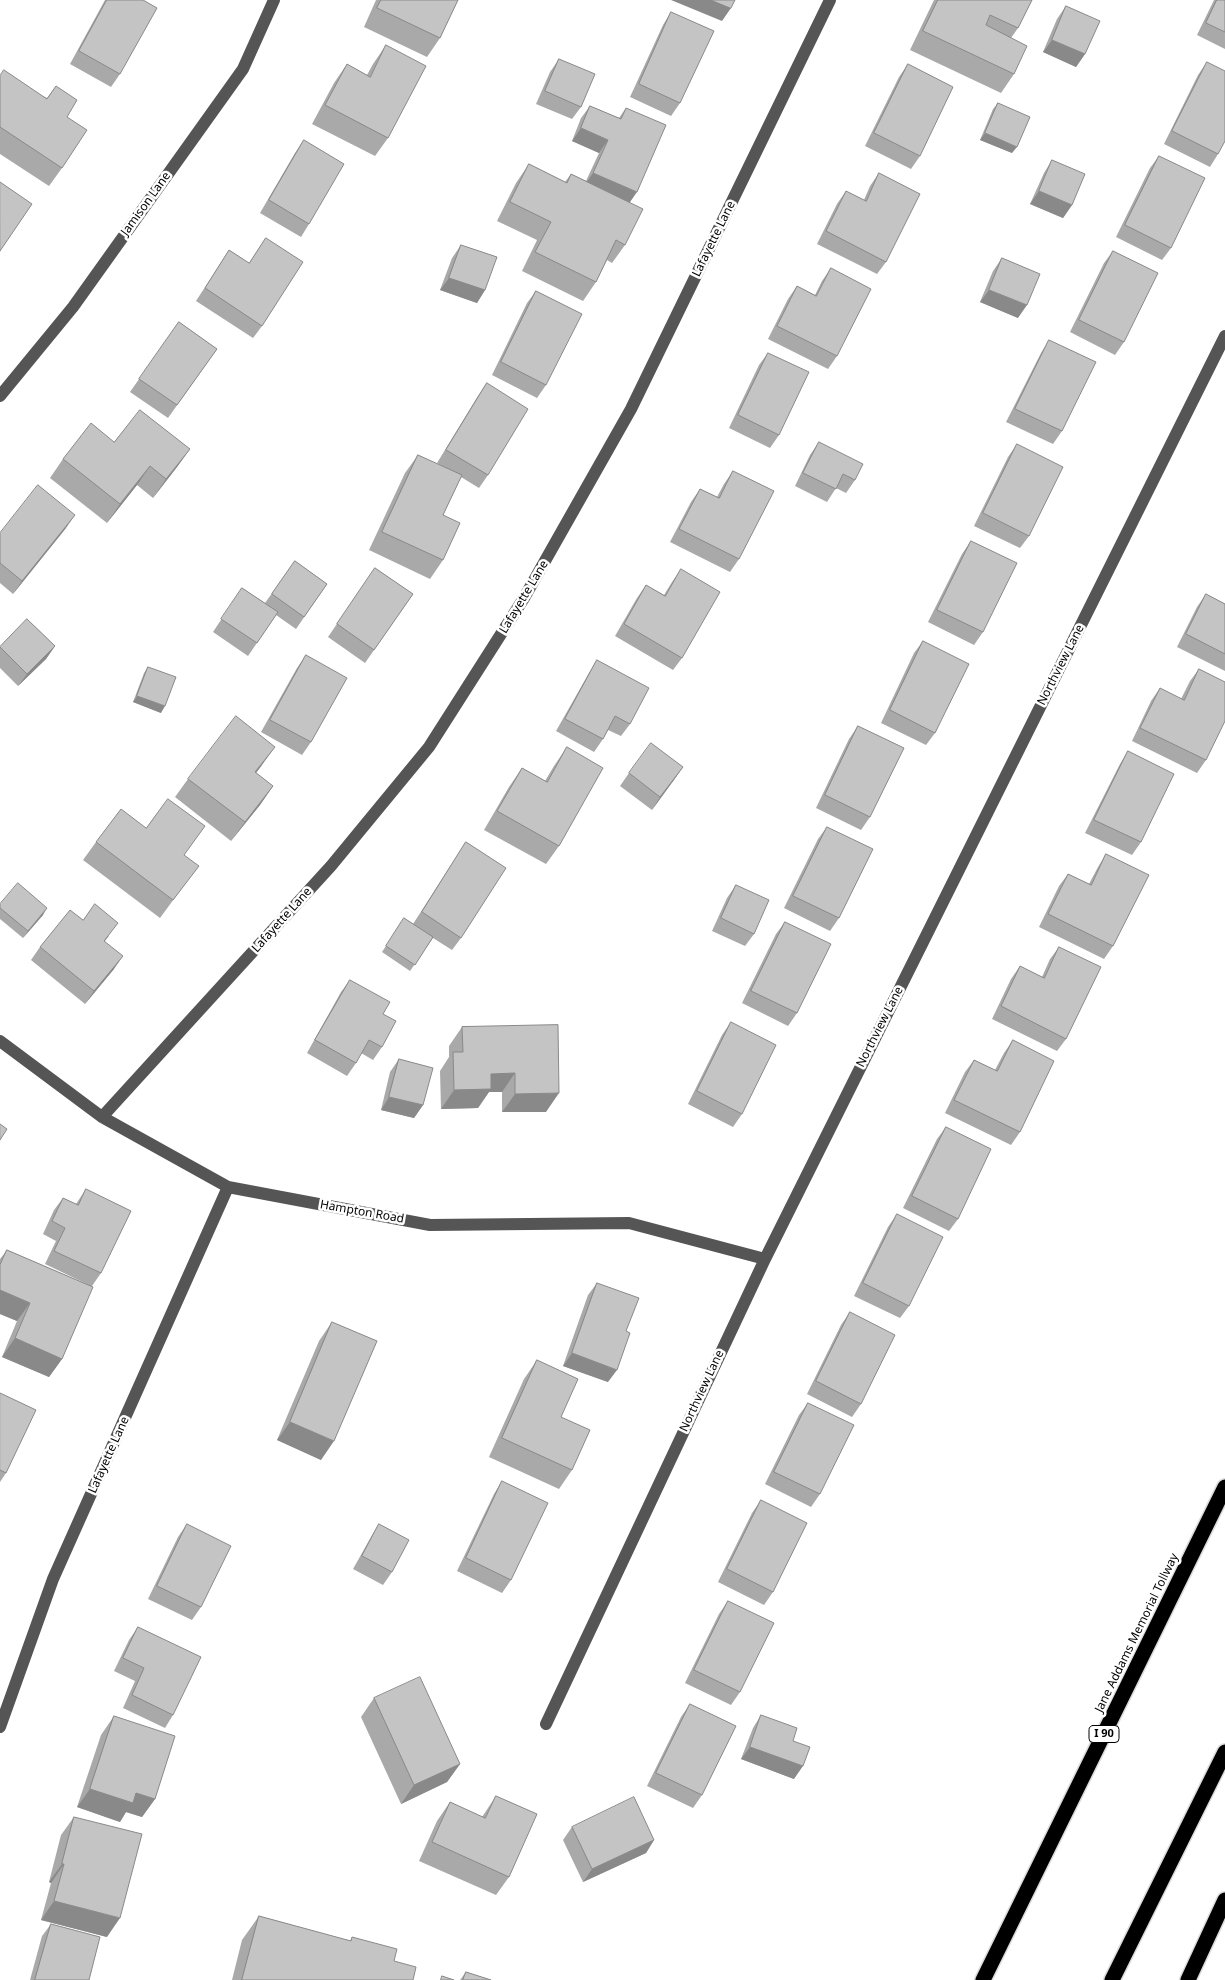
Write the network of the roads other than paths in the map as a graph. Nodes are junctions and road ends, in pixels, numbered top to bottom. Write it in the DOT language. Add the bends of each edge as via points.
graph roads {
  1 [pos="274,0"];
  2 [pos="830,0"];
  3 [pos="1225,336"];
  4 [pos="0,396"];
  5 [pos="0,1041"];
  6 [pos="102,1117"];
  7 [pos="228,1187"];
  8 [pos="764,1259"];
  9 [pos="1225,1487"];
  10 [pos="546,1724"];
  11 [pos="0,1727"];
  12 [pos="1225,1752"];
  13 [pos="1225,1900"];
  14 [pos="983,1980"];
  15 [pos="1112,1980"];
  16 [pos="1188,1980"];
  1 -- 4 [label="street, Jamison Lane" via="243,69 73,307"];
  2 -- 6 [label="street, Lafayette Lane" via="631,409 524,598 429,747 331,866"];
  3 -- 8 [label="street, Northview Lane"];
  5 -- 6 [label="street, Hampton Road"];
  6 -- 7 [label="street, Hampton Road"];
  7 -- 8 [label="street, Hampton Road" via="430,1225 629,1223"];
  7 -- 11 [label="street, Lafayette Lane" via="53,1578"];
  8 -- 10 [label="street, Northview Lane"];
  9 -- 14 [label="highway, Jane Addams Memorial Tollway / I 90"];
  12 -- 15 [label="highway"];
  13 -- 16 [label="highway"];
}
